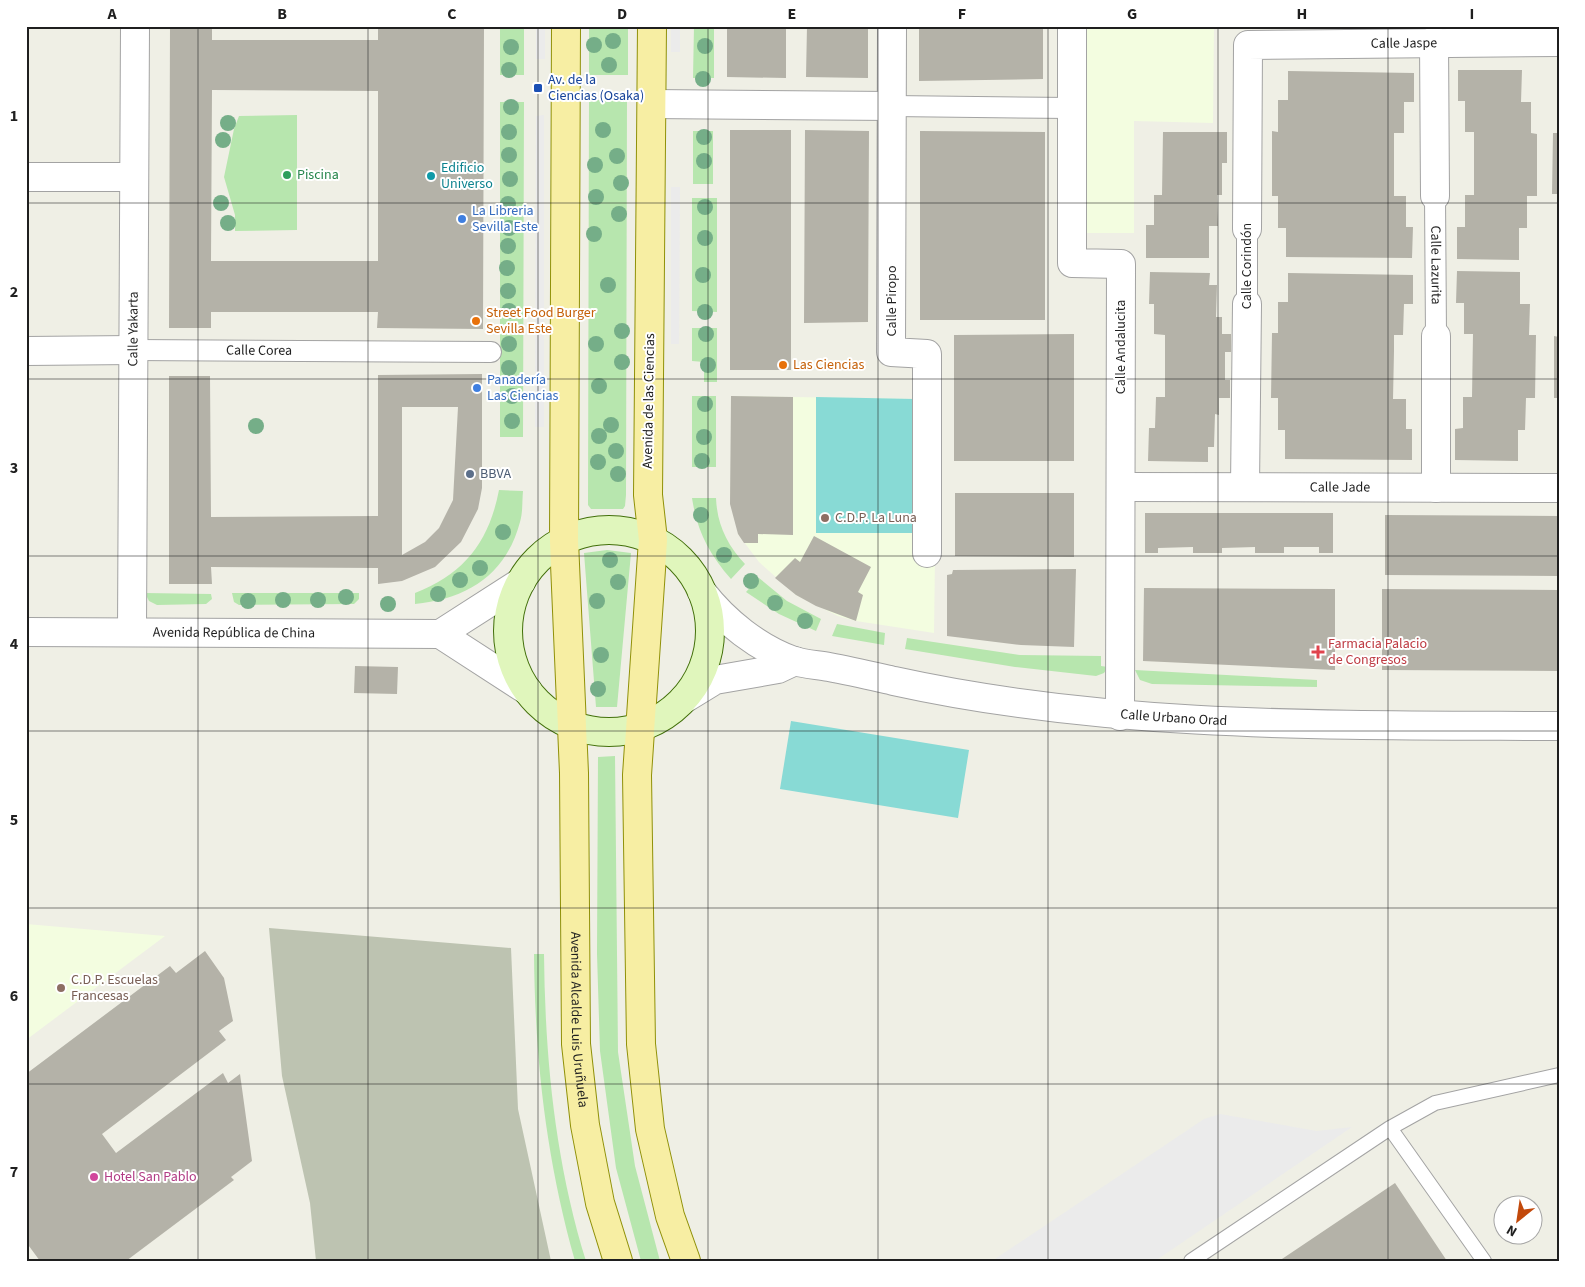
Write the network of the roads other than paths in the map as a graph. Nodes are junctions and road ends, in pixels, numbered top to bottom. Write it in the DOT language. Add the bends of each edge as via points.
graph roads {
  1 [pos="135,26"];
  2 [pos="566,26"];
  3 [pos="652,26"];
  4 [pos="892,26"];
  5 [pos="1072,26"];
  6 [pos="1434,41"];
  7 [pos="1559,42"];
  8 [pos="1248,45"];
  9 [pos="652,104"];
  10 [pos="892,106"];
  11 [pos="1072,108"];
  12 [pos="26,177"];
  13 [pos="134,177"];
  14 [pos="1435,196"];
  15 [pos="1247,229"];
  16 [pos="1246,304"];
  17 [pos="1436,336"];
  18 [pos="26,350"];
  19 [pos="133,350"];
  20 [pos="491,352"];
  21 [pos="1121,487"];
  22 [pos="1245,487"];
  23 [pos="1436,488"];
  24 [pos="1559,488"];
  25 [pos="653,540"];
  26 [pos="564,541"];
  27 [pos="927,553"];
  28 [pos="521,582"];
  29 [pos="702,592"];
  30 [pos="132,631"];
  31 [pos="26,632"];
  32 [pos="440,634"];
  33 [pos="795,661"];
  34 [pos="528,690"];
  35 [pos="684,699"];
  36 [pos="1120,716"];
  37 [pos="571,724"];
  38 [pos="1559,726"];
  39 [pos="642,727"];
  40 [pos="1559,1075"];
  41 [pos="1390,1128"];
  42 [pos="618,1261"];
  43 [pos="686,1261"];
  44 [pos="1191,1261"];
  45 [pos="1484,1261"];
  1 -- 13 [label="street, Calle Yakarta"];
  2 -- 26 [label="main road"];
  3 -- 9 [label="main road, Avenida de las Ciencias"];
  4 -- 10 [label="street, Calle Piropo"];
  5 -- 11 [label="street, Calle Andalucita"];
  6 -- 7 [label="street, Calle Jaspe"];
  6 -- 8 [label="street, Calle Jaspe"];
  6 -- 14 [label="street, Calle Lazurita"];
  8 -- 15 [label="street, Calle Corindón"];
  9 -- 10 [label="street"];
  9 -- 25 [label="main road, Avenida de las Ciencias" via="648,495"];
  10 -- 11 [label="street"];
  10 -- 27 [label="street, Calle Piropo" via="891,352 927,354"];
  11 -- 21 [label="street, Calle Andalucita" via="1072,263 1121,264"];
  12 -- 13 [label="street"];
  13 -- 19 [label="street, Calle Yakarta"];
  14 -- 17 [label="street, Calle Lazurita"];
  15 -- 16 [label="street, Calle Corindón"];
  16 -- 22 [label="street, Calle Corindón"];
  17 -- 23 [label="street, Calle Lazurita"];
  18 -- 19 [label="street, Calle Corea"];
  19 -- 20 [label="street, Calle Corea"];
  19 -- 30 [label="street, Calle Yakarta"];
  21 -- 22 [label="street, Calle Jade"];
  21 -- 36 [label="street, Calle Andalucita"];
  22 -- 23 [label="street, Calle Jade"];
  23 -- 24 [label="street, Calle Jade"];
  25 -- 26 [label="main road" via="609,531"];
  25 -- 29 [label="main road" via="686,566"];
  25 -- 39 [label="main road, Avenida de las Ciencias"];
  26 -- 28 [label="main road" via="540,558"];
  26 -- 37 [label="main road"];
  28 -- 32 [label="street"];
  28 -- 34 [label="main road" via="511,608 509,637 515,665"];
  29 -- 33 [label="street, Calle Urbano Orad" via="739,630"];
  29 -- 35 [label="main road" via="710,626 709,648 700,676"];
  30 -- 31 [label="street, Avenida República de China"];
  30 -- 32 [label="street, Avenida República de China"];
  32 -- 34 [label="street"];
  33 -- 35 [label="street" via="778,669 715,680"];
  33 -- 36 [label="street, Calle Urbano Orad" via="939,691"];
  34 -- 37 [label="main road" via="552,714"];
  35 -- 39 [label="main road" via="664,716"];
  36 -- 38 [label="street, Calle Urbano Orad" via="1360,726"];
  37 -- 39 [label="main road" via="606,732"];
  37 -- 42 [label="main road, Avenida Alcalde Luis Uruñuela" via="576,1044 585,1125 600,1203"];
  39 -- 43 [label="main road, Avenida de las Ciencias" via="637,775 640,1044 650,1129 670,1216"];
  40 -- 41 [label="lane" via="1434,1103"];
  41 -- 44 [label="lane"];
  41 -- 45 [label="lane"];
}
